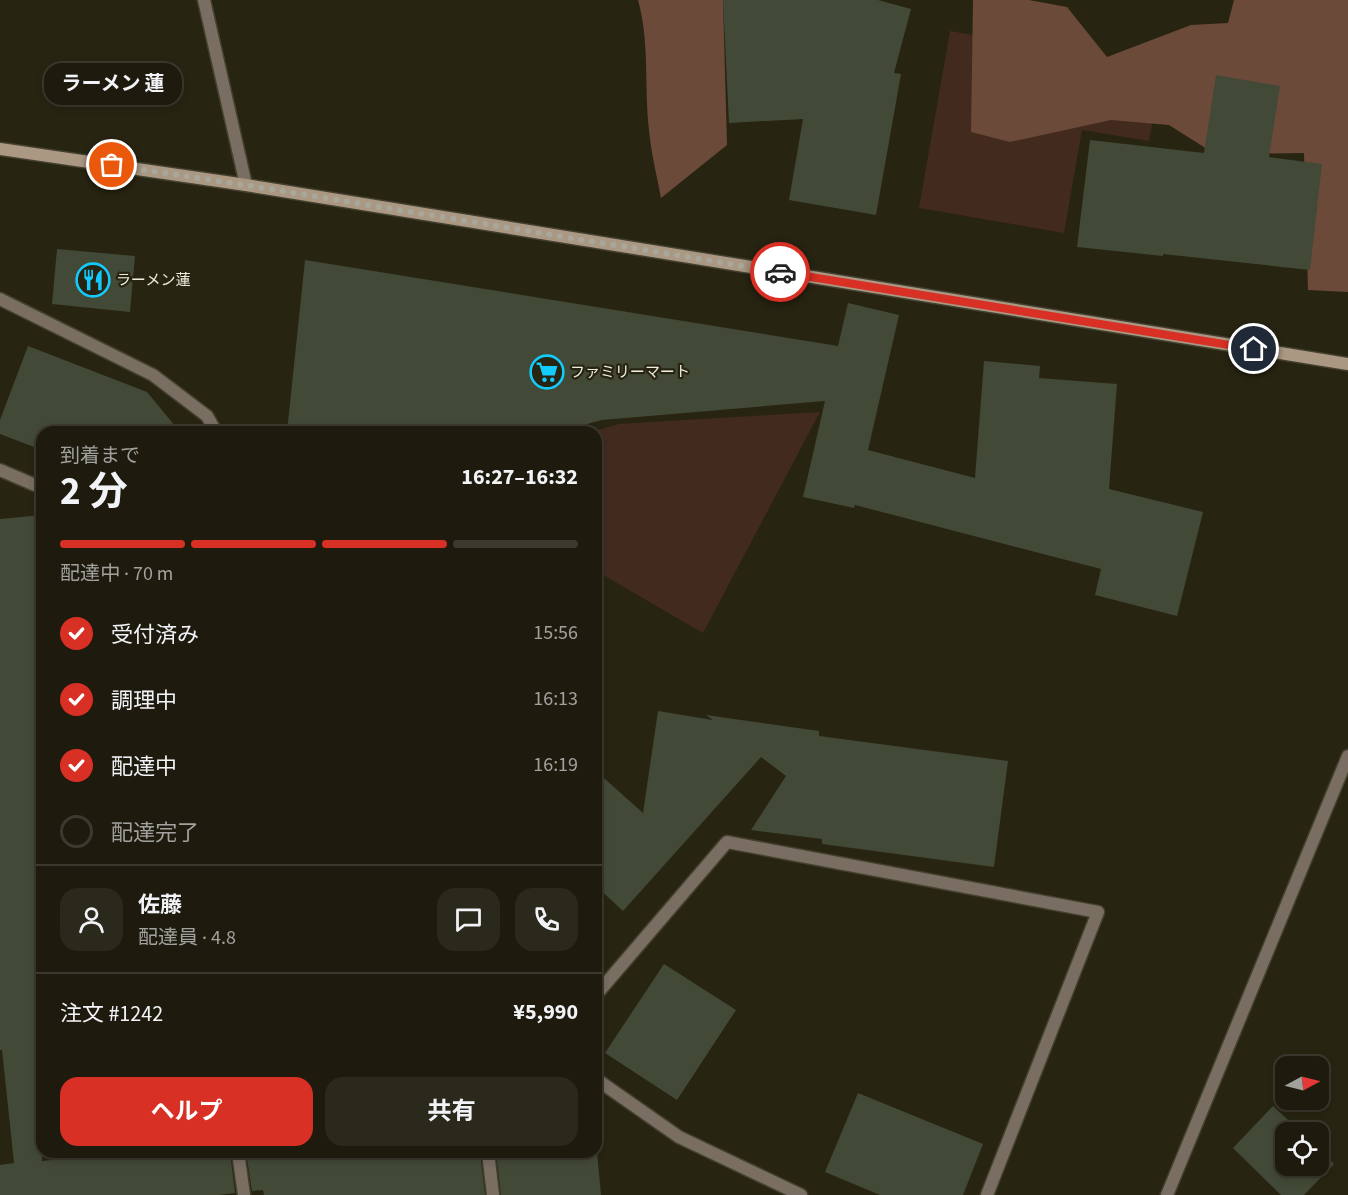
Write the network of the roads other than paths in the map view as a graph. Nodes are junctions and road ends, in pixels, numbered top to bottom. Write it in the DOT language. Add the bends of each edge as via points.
graph roads {
  1 [pos="204,0"];
  2 [pos="0,149"];
  3 [pos="246,185"];
  4 [pos="0,299"];
  5 [pos="1348,364"];
  6 [pos="213,426"];
  7 [pos="0,470"];
  8 [pos="36,485"];
  9 [pos="1348,756"];
  10 [pos="602,988"];
  11 [pos="602,1083"];
  12 [pos="239,1158"];
  13 [pos="489,1158"];
  14 [pos="244,1195"];
  15 [pos="493,1195"];
  16 [pos="801,1195"];
  17 [pos="987,1195"];
  18 [pos="1167,1195"];
  1 -- 3 [label="street"];
  2 -- 3 [label="street"];
  3 -- 5 [label="street"];
  4 -- 6 [label="street" via="153,375 207,416"];
  7 -- 8 [label="street"];
  9 -- 18 [label="street"];
  10 -- 17 [label="street" via="728,842 1098,912"];
  11 -- 16 [label="street" via="679,1137"];
  12 -- 14 [label="street"];
  13 -- 15 [label="street"];
}
